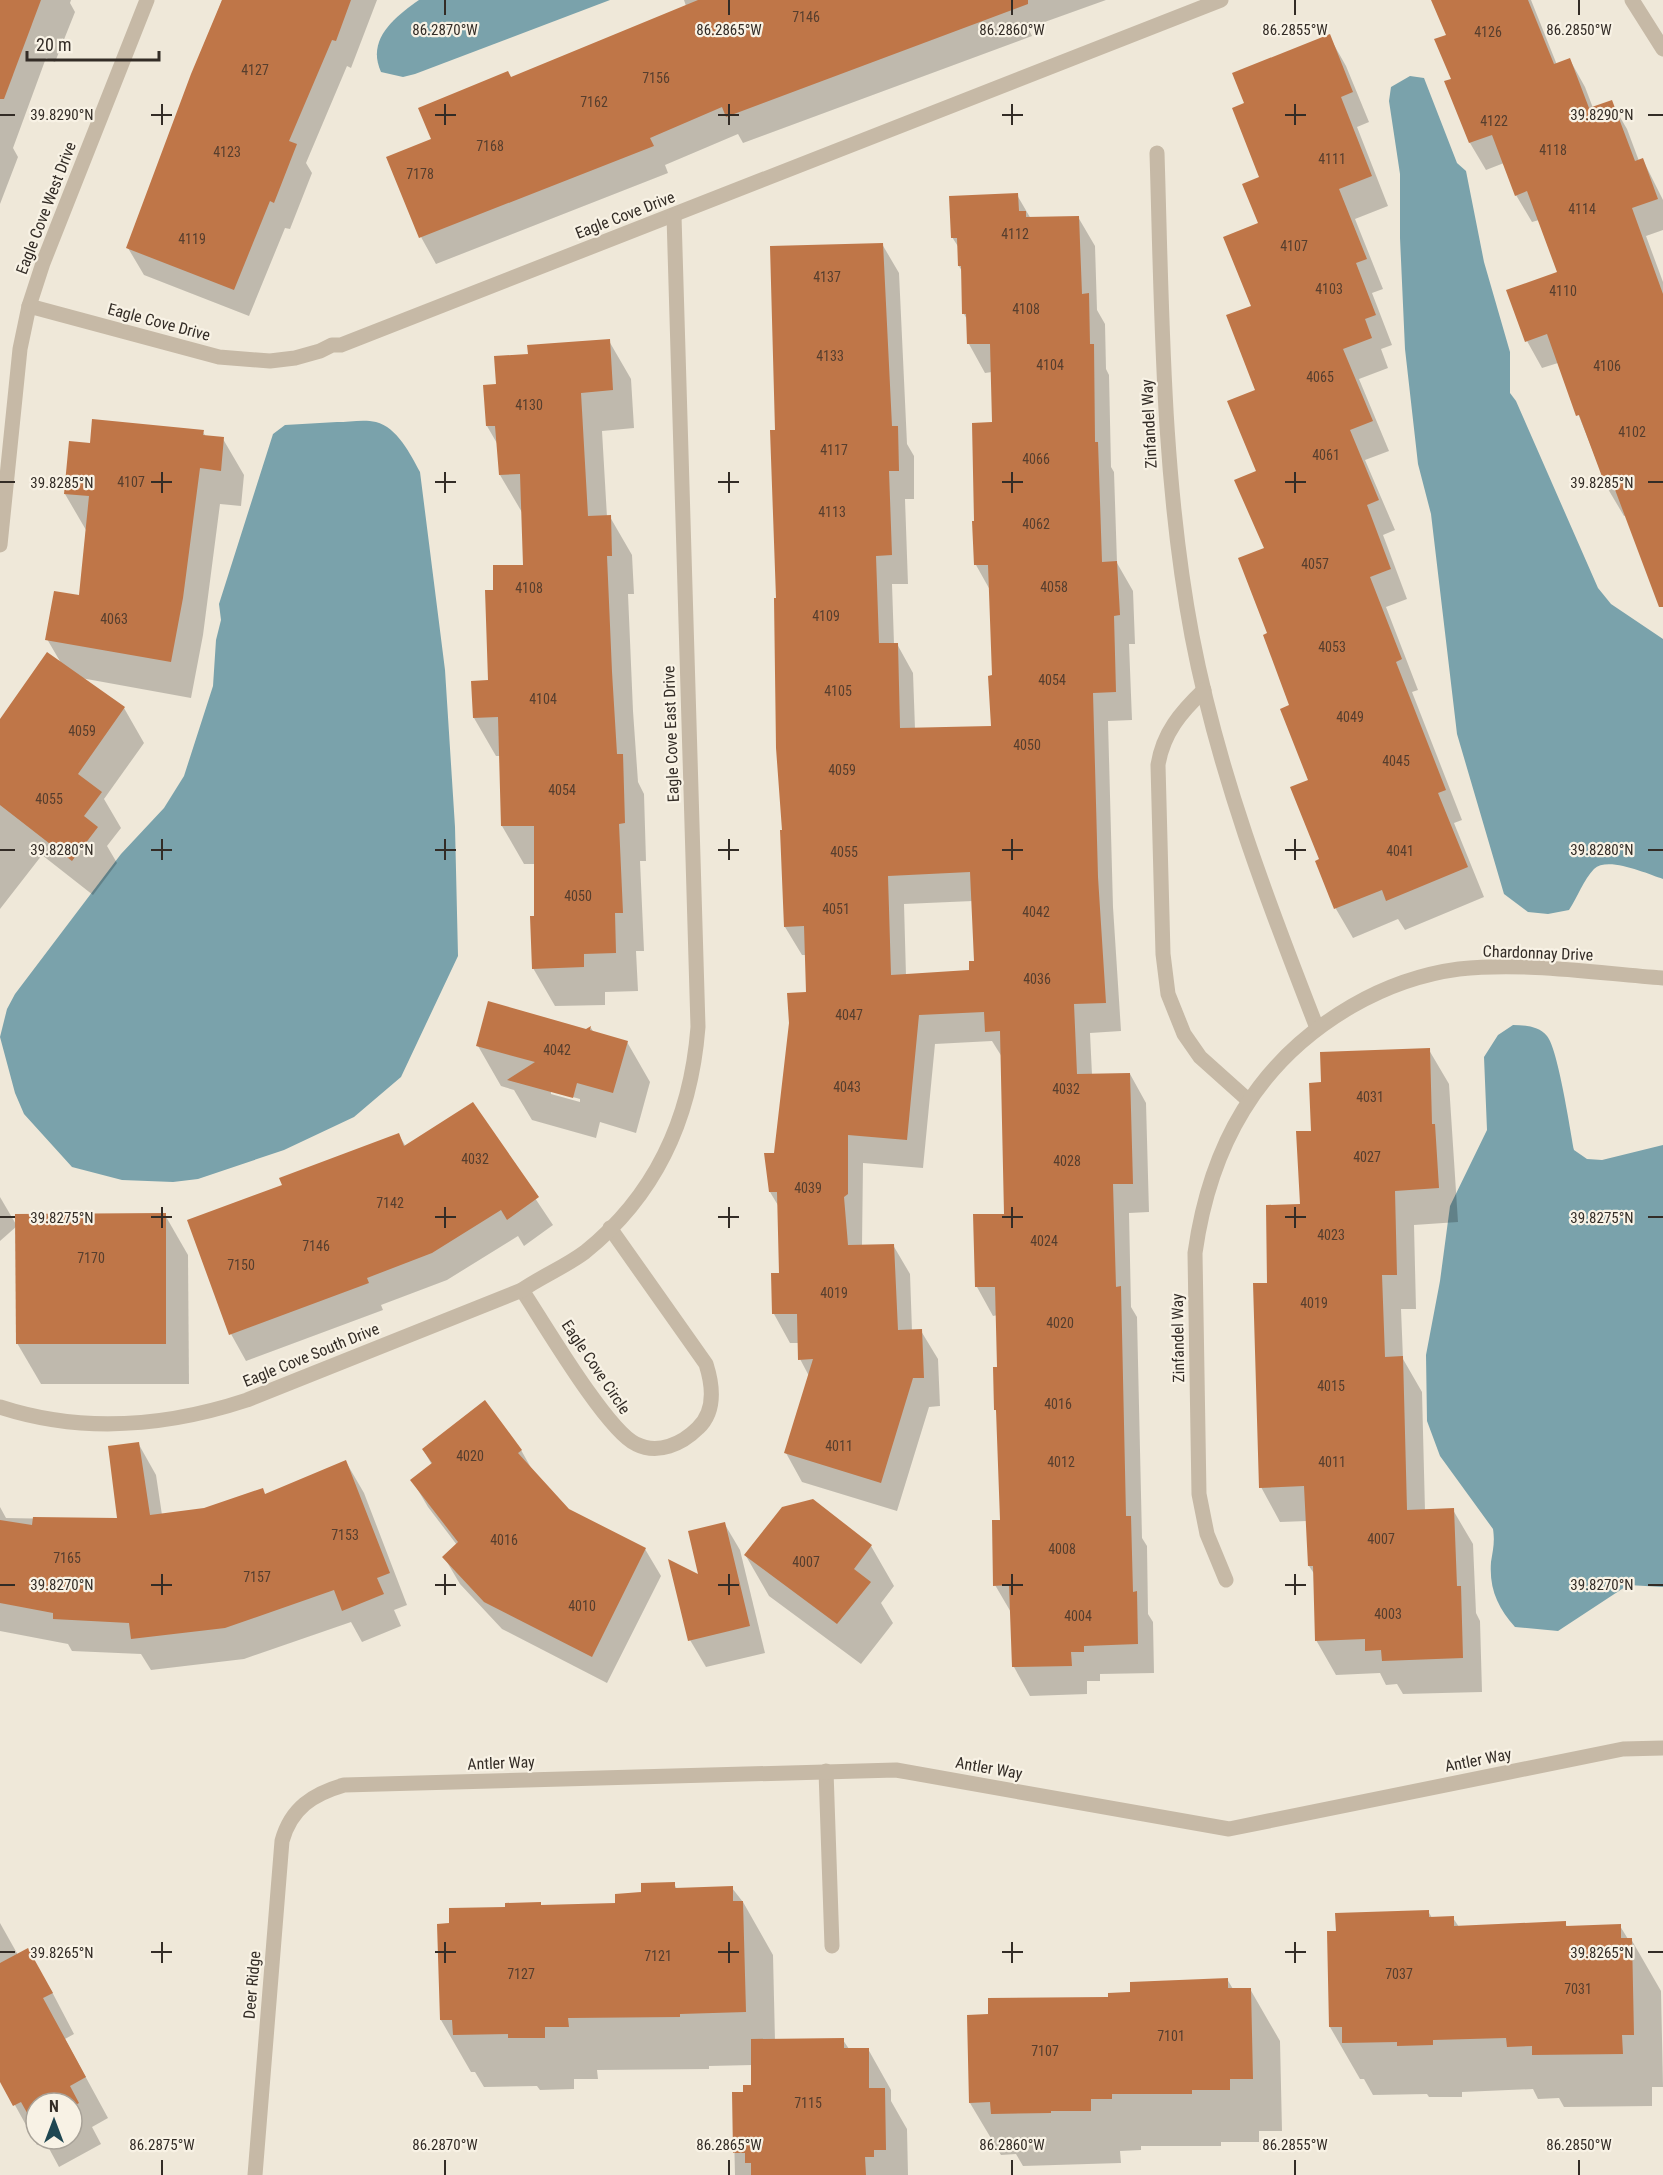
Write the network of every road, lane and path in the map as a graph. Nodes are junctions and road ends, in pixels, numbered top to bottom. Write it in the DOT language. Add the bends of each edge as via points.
graph roads {
  1 [pos="147,0"];
  2 [pos="1221,0"];
  3 [pos="1632,0"];
  4 [pos="1663,49"];
  5 [pos="1157,153"];
  6 [pos="674,216"];
  7 [pos="29,306"];
  8 [pos="0,545"];
  9 [pos="1204,690"];
  10 [pos="1663,978"];
  11 [pos="1317,1028"];
  12 [pos="1248,1100"];
  13 [pos="610,1228"];
  14 [pos="522,1290"];
  15 [pos="0,1407"];
  16 [pos="1226,1580"];
  17 [pos="1663,1748"];
  18 [pos="826,1772"];
  19 [pos="305,1804"];
  20 [pos="832,1946"];
  21 [pos="255,2175"];
  1 -- 7 [label="street, Eagle Cove West Drive"];
  2 -- 6 [label="street, Eagle Cove Drive"];
  3 -- 4 [label="street"];
  5 -- 9 [label="street, Zinfandel Way" via="1170,477 1183,580"];
  6 -- 7 [label="street, Eagle Cove Drive" via="341,345 295,358 244,361 219,357"];
  6 -- 13 [label="street, Eagle Cove East Drive" via="698,1027 694,1070 675,1133 644,1189"];
  7 -- 8 [label="street, Eagle Cove West Drive" via="20,349"];
  9 -- 11 [label="street, Zinfandel Way" via="1243,832"];
  9 -- 12 [label="street" via="1174,723 1158,765 1165,972 1178,1020 1200,1057"];
  10 -- 11 [label="street, Chardonnay Drive" via="1515,967 1457,970 1383,989"];
  11 -- 12 [label="street, Zinfandel Way" via="1286,1055"];
  12 -- 16 [label="street, Zinfandel Way" via="1212,1175 1195,1253 1199,1494 1207,1534"];
  13 -- 14 [label="street, Eagle Cove South Drive" via="586,1251"];
  13 -- 14 [label="street, Eagle Cove Circle" via="706,1364 712,1384 711,1404 703,1424 680,1444 643,1447 618,1430"];
  14 -- 15 [label="street, Eagle Cove South Drive" via="206,1414 100,1426"];
  17 -- 18 [label="street, Antler Way" via="1623,1749 1229,1829 896,1770"];
  18 -- 19 [label="street, Antler Way" via="344,1785 320,1792"];
  18 -- 20 [label="street"];
  19 -- 21 [label="street, Deer Ridge" via="294,1815 282,1841"];
}
